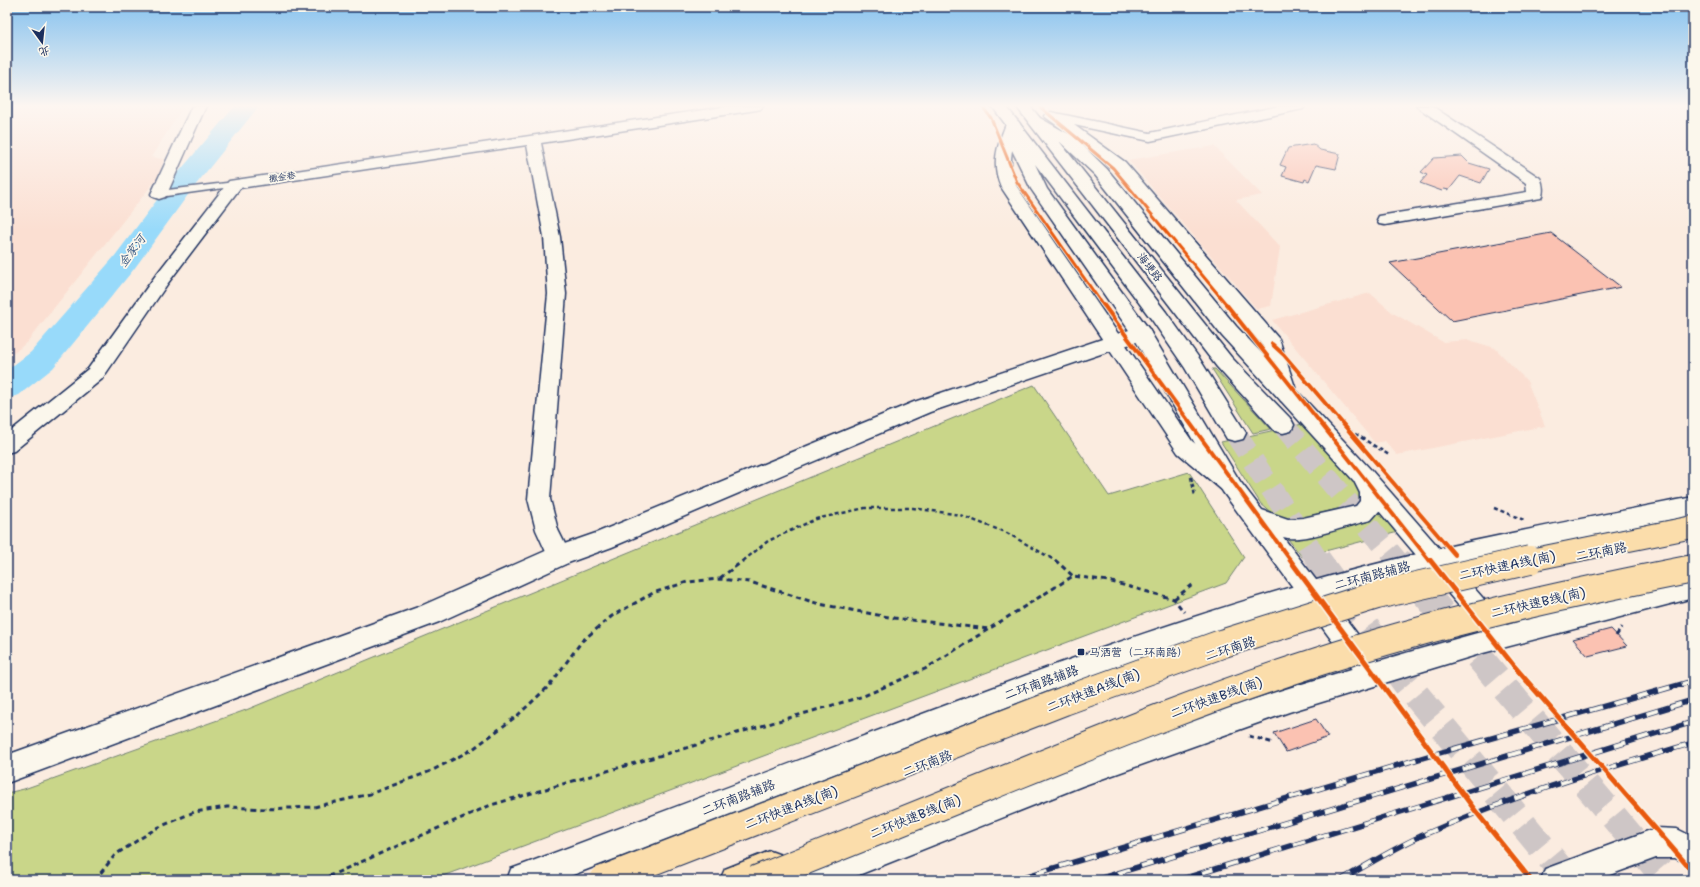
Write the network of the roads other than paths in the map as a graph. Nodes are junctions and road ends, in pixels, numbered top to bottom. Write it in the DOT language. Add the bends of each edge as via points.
graph roads {
  1 [pos="180,147"];
  2 [pos="477,147"];
  3 [pos="535,147"];
  4 [pos="1006,147"];
  5 [pos="1019,147"];
  6 [pos="1051,147"];
  7 [pos="1055,147"];
  8 [pos="1076,147"];
  9 [pos="1484,147"];
  10 [pos="235,184"];
  11 [pos="159,194"];
  12 [pos="1386,220"];
  13 [pos="1141,332"];
  14 [pos="1112,341"];
  15 [pos="1283,425"];
  16 [pos="1234,434"];
  17 [pos="7,445"];
  18 [pos="1364,477"];
  19 [pos="1231,486"];
  20 [pos="1693,506"];
  21 [pos="1253,516"];
  22 [pos="1693,527"];
  23 [pos="1693,534"];
  24 [pos="559,556"];
  25 [pos="1434,559"];
  26 [pos="1693,563"];
  27 [pos="1693,569"];
  28 [pos="1455,583"];
  29 [pos="1693,588"];
  30 [pos="1310,592"];
  31 [pos="1477,610"];
  32 [pos="1329,617"];
  33 [pos="1500,636"];
  34 [pos="1350,645"];
  35 [pos="1372,674"];
  36 [pos="7,769"];
  37 [pos="1693,852"];
  38 [pos="522,880"];
  39 [pos="603,880"];
  40 [pos="627,880"];
  41 [pos="736,880"];
  42 [pos="756,880"];
  43 [pos="810,880"];
  44 [pos="1556,880"];
  1 -- 11 [label="street"];
  2 -- 10 [label="street, 撒金巷"];
  3 -- 24 [label="street" via="552,237 557,294 539,498 547,530"];
  4 -- 14 [label="street" via="1003,151 1002,175"];
  5 -- 13 [label="main road" via="1039,189"];
  6 -- 16 [label="main road, 海埂路" via="1184,351"];
  7 -- 15 [label="main road, 海埂路" via="1224,362"];
  8 -- 18 [label="main road" via="1101,172 1229,331"];
  9 -- 12 [label="street" via="1534,181 1535,195"];
  10 -- 11 [label="lane"];
  10 -- 17 [label="street" via="162,279 95,374"];
  13 -- 14 [label="main road"];
  13 -- 19 [label="main road"];
  14 -- 19 [label="street" via="1185,447"];
  14 -- 24 [label="main road" via="922,407 604,540"];
  18 -- 21 [label="main road" via="1372,493 1372,504 1363,513 1303,528 1270,524"];
  18 -- 25 [label="main road"];
  19 -- 21 [label="main road"];
  20 -- 25 [label="street, 二环南路辅路"];
  21 -- 30 [label="main road"];
  22 -- 39 [label="main road, 二环快速A线(南), bridge" via="1420,584 1242,636 1096,688"];
  23 -- 28 [label="main road, 二环南路"];
  24 -- 36 [label="main road" via="430,614"];
  25 -- 28 [label="main road"];
  25 -- 30 [label="street, 二环南路辅路"];
  26 -- 31 [label="main road"];
  27 -- 42 [label="main road, 二环快速B线(南), bridge" via="1450,622 1277,675 1122,731"];
  28 -- 31 [label="main road"];
  28 -- 32 [label="main road, 二环南路"];
  29 -- 33 [label="street"];
  30 -- 32 [label="main road"];
  30 -- 38 [label="street, 二环南路辅路" via="1196,628 978,705"];
  31 -- 33 [label="main road"];
  31 -- 34 [label="main road"];
  32 -- 34 [label="main road"];
  32 -- 40 [label="main road, 二环南路" via="1214,653 1100,694"];
  33 -- 35 [label="street"];
  34 -- 35 [label="main road"];
  34 -- 41 [label="main road" via="1156,711"];
  35 -- 43 [label="street" via="1226,721 1088,770"];
  37 -- 44 [label="street" via="1677,844 1656,842"];
}
